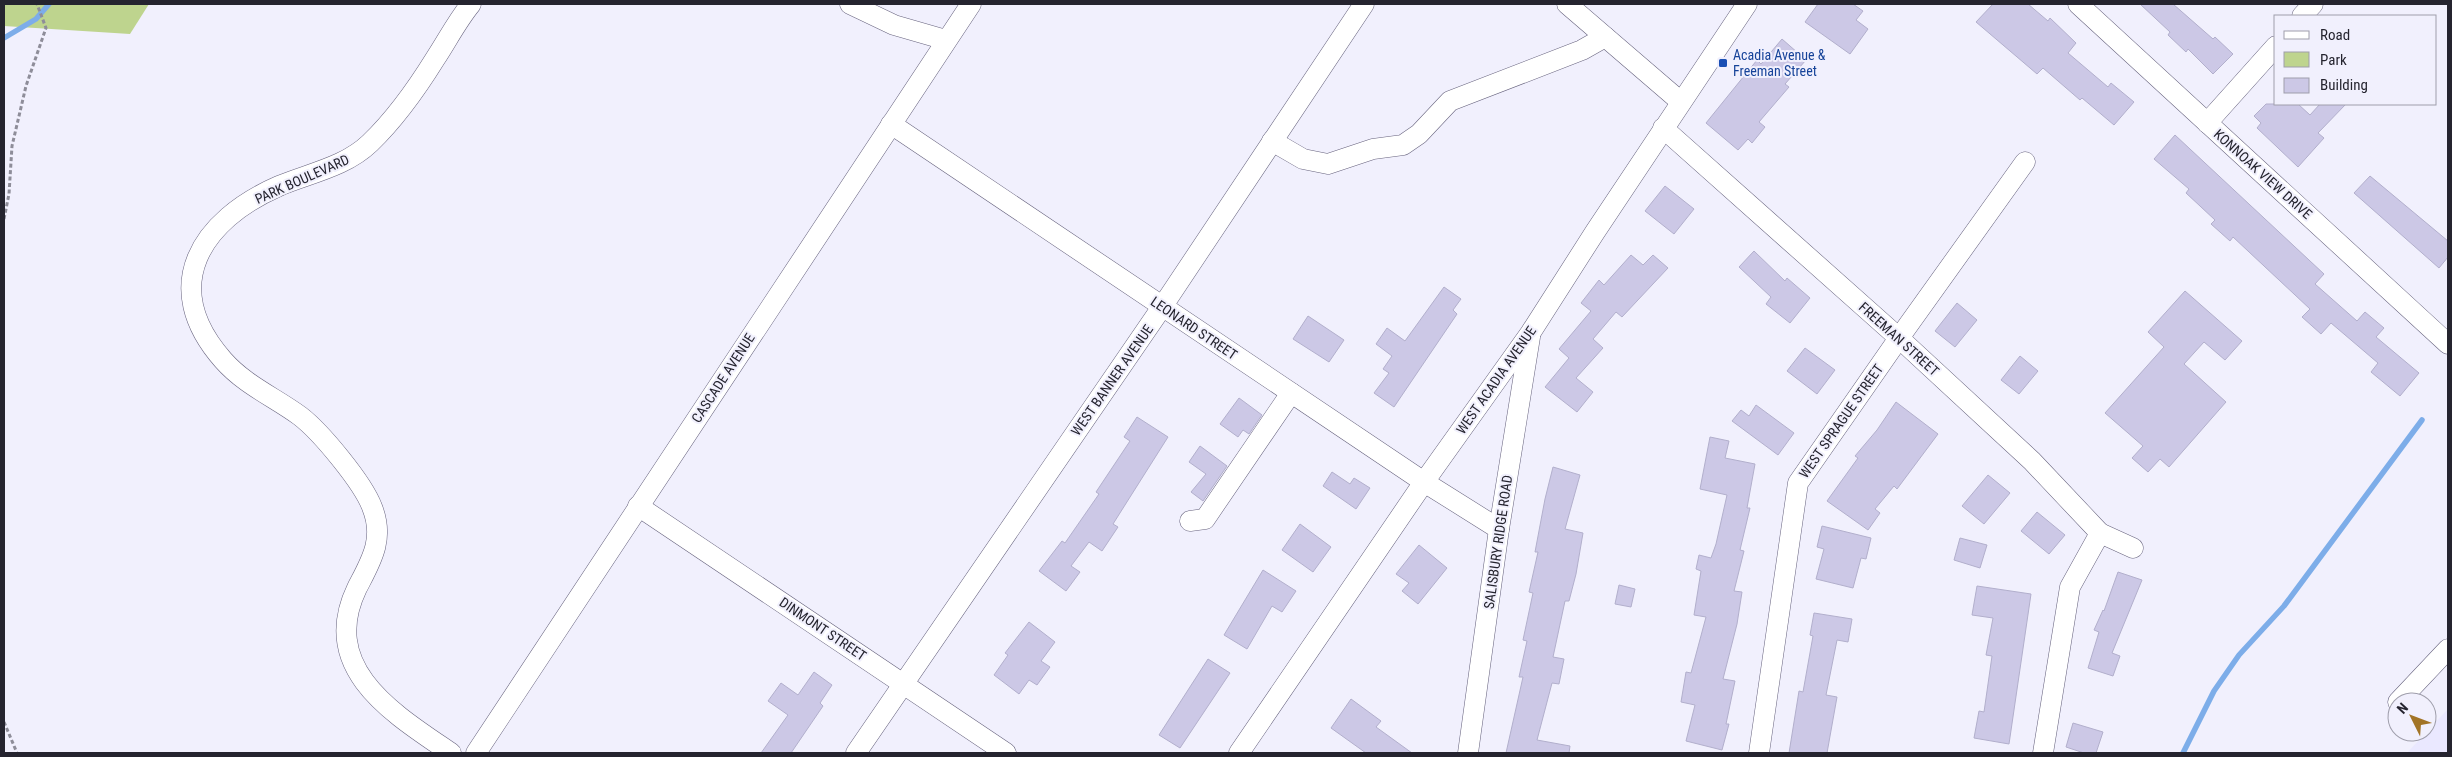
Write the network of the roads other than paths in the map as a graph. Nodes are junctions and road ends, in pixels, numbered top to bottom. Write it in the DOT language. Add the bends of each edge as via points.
graph roads {
  1 [pos="471,4"];
  2 [pos="850,4"];
  3 [pos="971,4"];
  4 [pos="1364,4"];
  5 [pos="1567,4"];
  6 [pos="1747,4"];
  7 [pos="2078,4"];
  8 [pos="2313,4"];
  9 [pos="2303,15"];
  10 [pos="1605,36"];
  11 [pos="946,40"];
  12 [pos="2274,48"];
  13 [pos="1681,102"];
  14 [pos="2207,123"];
  15 [pos="891,124"];
  16 [pos="1663,128"];
  17 [pos="1272,141"];
  18 [pos="2025,162"];
  19 [pos="1162,307"];
  20 [pos="1531,332"];
  21 [pos="1899,338"];
  22 [pos="2448,344"];
  23 [pos="1291,394"];
  24 [pos="1424,482"];
  25 [pos="638,506"];
  26 [pos="1190,521"];
  27 [pos="1499,529"];
  28 [pos="2100,533"];
  29 [pos="2133,548"];
  30 [pos="2448,649"];
  31 [pos="903,683"];
  32 [pos="2407,692"];
  33 [pos="451,753"];
  34 [pos="476,753"];
  35 [pos="856,753"];
  36 [pos="1006,753"];
  37 [pos="1239,753"];
  38 [pos="1468,753"];
  39 [pos="1759,753"];
  40 [pos="2043,753"];
  1 -- 33 [label="street, PARK BOULEVARD" via="422,78 370,143 351,159 279,186 234,212 200,251 190,283 196,317 224,361 249,384 312,427 366,494 374,509 377,544 369,568 356,590 349,615 346,640 350,657 379,700"];
  2 -- 11 [label="street" via="894,25"];
  3 -- 11 [label="street, CASCADE AVENUE"];
  4 -- 17 [label="street, WEST BANNER AVENUE"];
  5 -- 10 [label="street"];
  6 -- 13 [label="street, WEST ACADIA AVENUE"];
  7 -- 14 [label="street, KONNOAK VIEW DRIVE"];
  8 -- 9 [label="street"];
  10 -- 13 [label="street"];
  10 -- 17 [label="street" via="1582,50 1450,101 1426,127 1403,144 1328,164 1304,160"];
  11 -- 15 [label="street, CASCADE AVENUE"];
  12 -- 14 [label="street"];
  13 -- 16 [label="street, WEST ACADIA AVENUE"];
  14 -- 22 [label="street, KONNOAK VIEW DRIVE"];
  15 -- 19 [label="street, LEONARD STREET"];
  15 -- 25 [label="street, CASCADE AVENUE"];
  16 -- 20 [label="street, WEST ACADIA AVENUE"];
  16 -- 21 [label="street, FREEMAN STREET"];
  17 -- 19 [label="street, WEST BANNER AVENUE"];
  18 -- 21 [label="street, WEST SPRAGUE STREET"];
  19 -- 23 [label="street, LEONARD STREET"];
  19 -- 31 [label="street, WEST BANNER AVENUE"];
  20 -- 24 [label="street, WEST ACADIA AVENUE"];
  20 -- 27 [label="street, SALISBURY RIDGE ROAD"];
  21 -- 28 [label="street, FREEMAN STREET" via="2032,461"];
  21 -- 39 [label="street, WEST SPRAGUE STREET" via="1798,483"];
  23 -- 24 [label="street, LEONARD STREET"];
  23 -- 26 [label="street" via="1205,519"];
  24 -- 27 [label="street, LEONARD STREET"];
  24 -- 37 [label="street, WEST ACADIA AVENUE"];
  25 -- 31 [label="street, DINMONT STREET"];
  25 -- 34 [label="street, CASCADE AVENUE"];
  27 -- 38 [label="street, SALISBURY RIDGE ROAD"];
  28 -- 29 [label="street, FREEMAN STREET"];
  28 -- 40 [label="street" via="2070,587"];
  30 -- 32 [label="street"];
  31 -- 35 [label="street, WEST BANNER AVENUE"];
  31 -- 36 [label="street, DINMONT STREET"];
}
